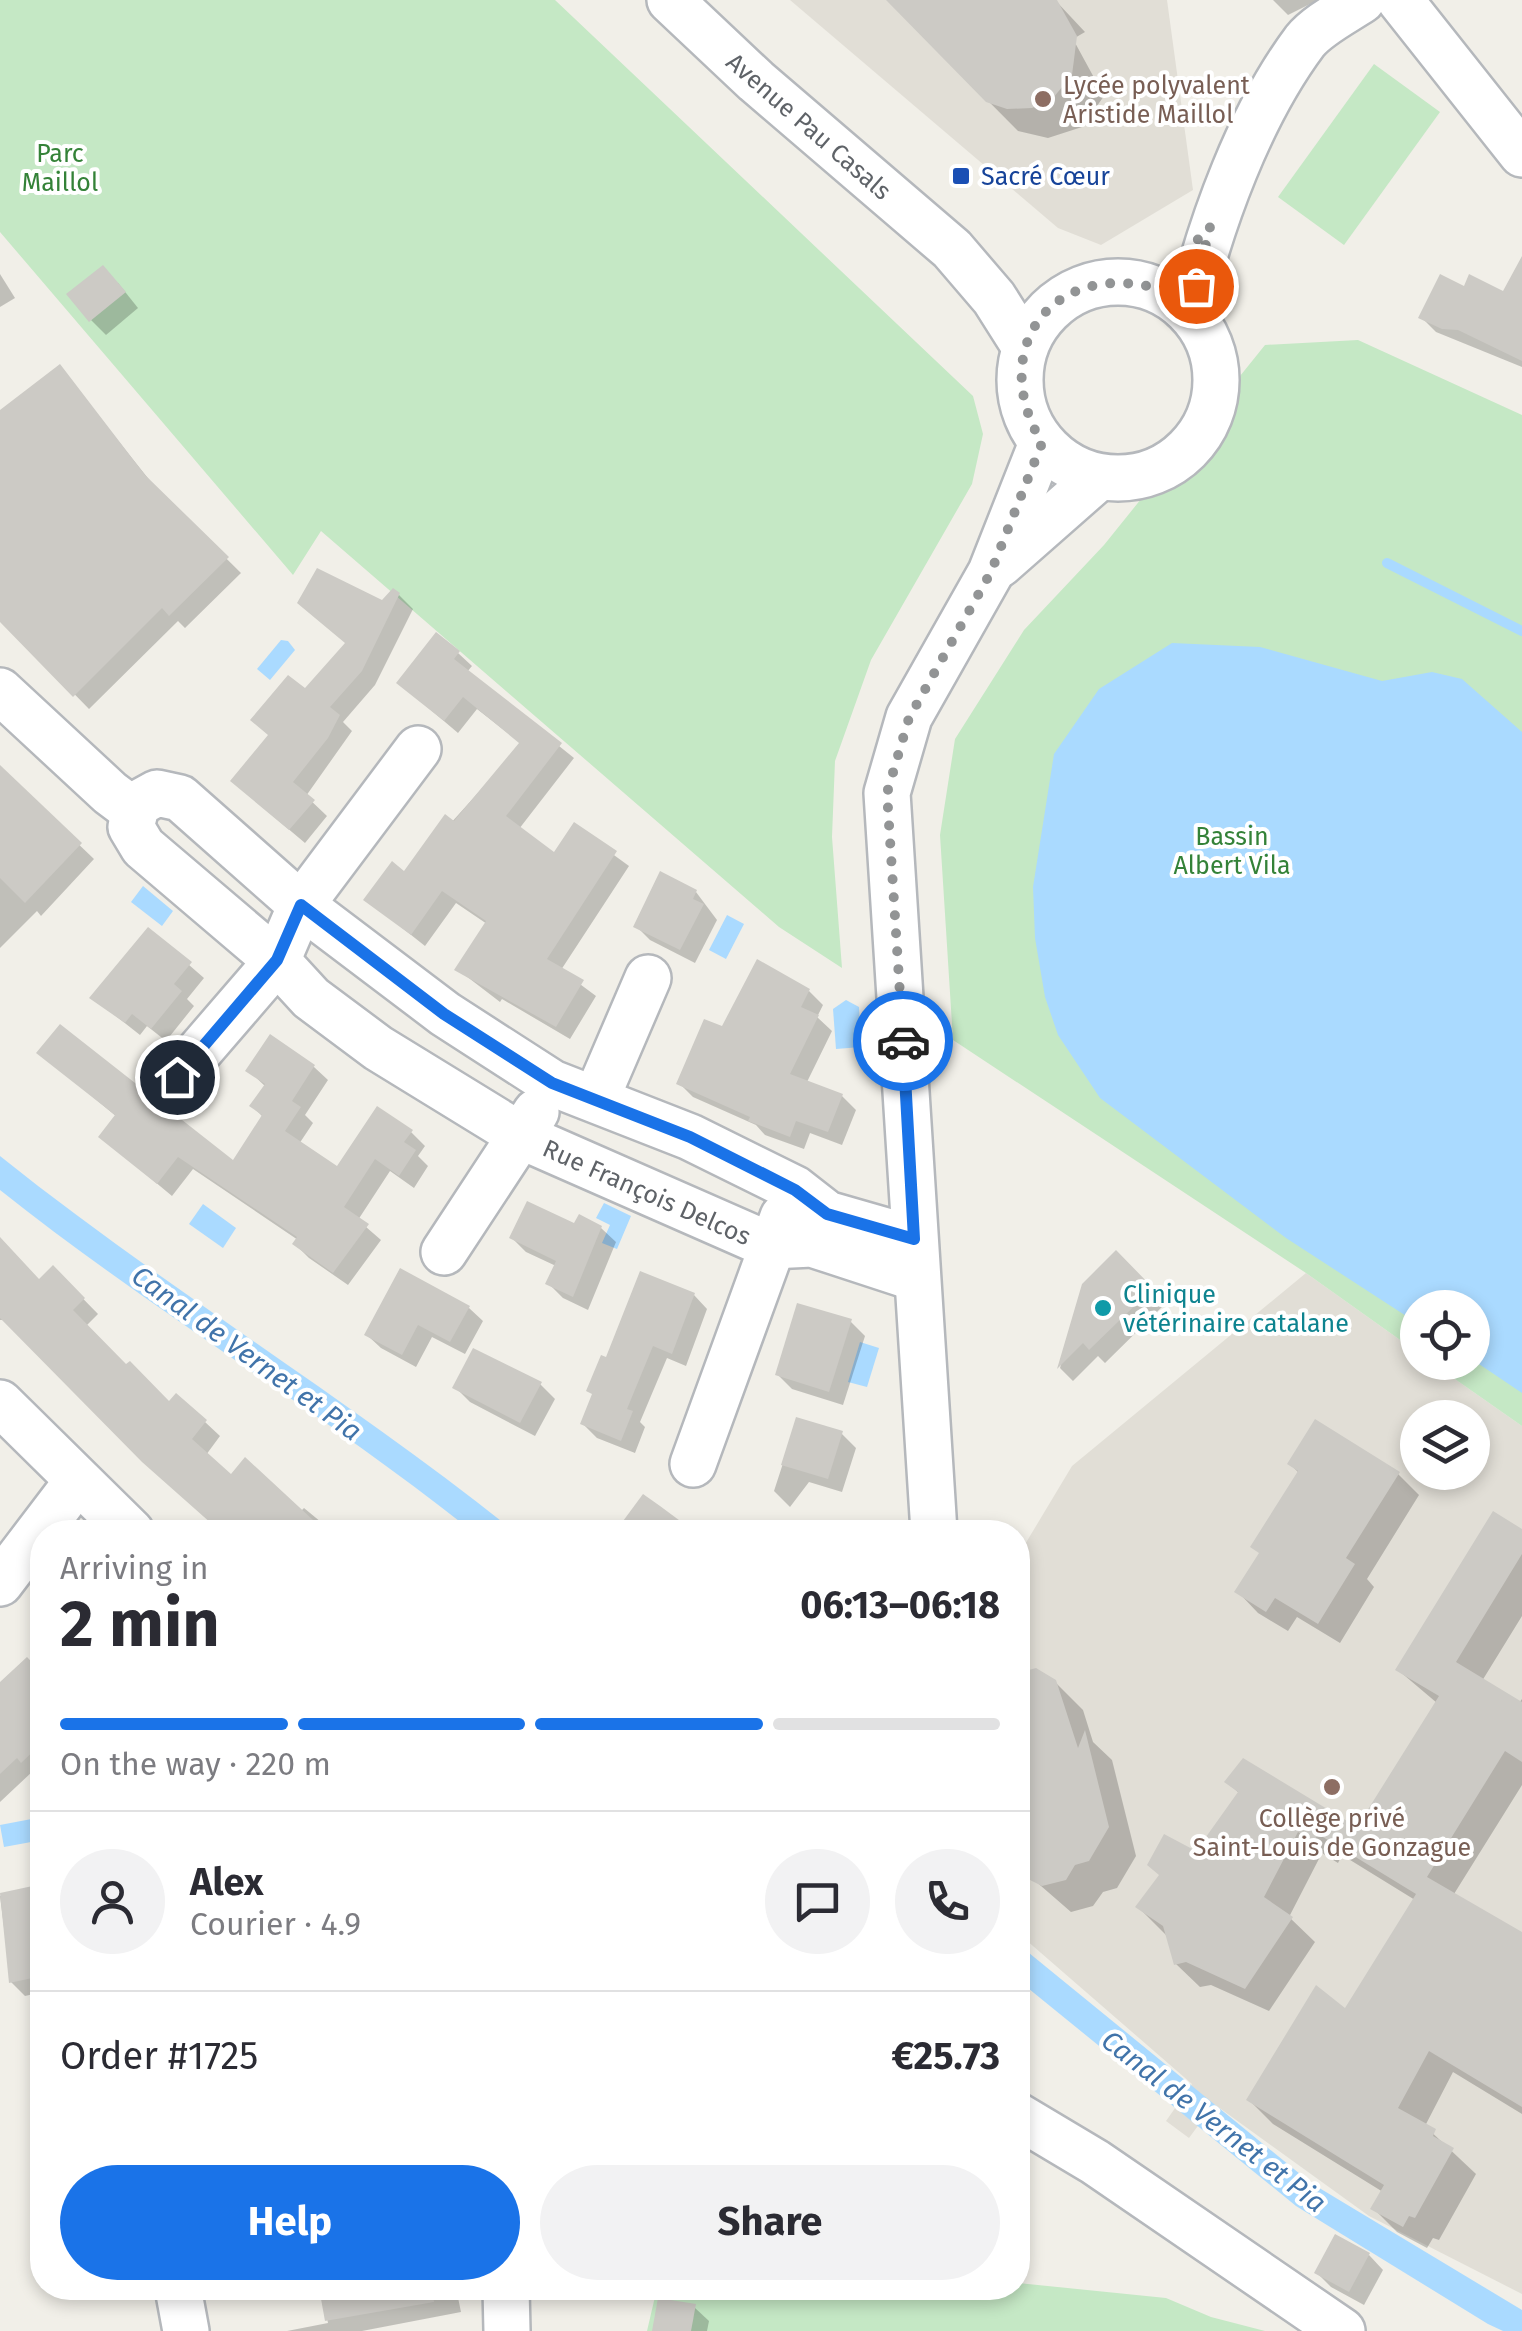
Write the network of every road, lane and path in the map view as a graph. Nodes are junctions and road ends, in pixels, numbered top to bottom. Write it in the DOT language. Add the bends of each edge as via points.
graph roads {
  1 [pos="670,0"];
  2 [pos="1362,0"];
  3 [pos="1400,0"];
  4 [pos="1518,143"];
  5 [pos="952,249"];
  6 [pos="1066,296"];
  7 [pos="1170,299"];
  8 [pos="1025,347"];
  9 [pos="1042,443"];
  10 [pos="1098,477"];
  11 [pos="991,572"];
  12 [pos="0,691"];
  13 [pos="418,749"];
  14 [pos="134,811"];
  15 [pos="301,905"];
  16 [pos="277,960"];
  17 [pos="648,978"];
  18 [pos="177,1077"];
  19 [pos="552,1083"];
  20 [pos="596,1100"];
  21 [pos="523,1137"];
  22 [pos="795,1190"];
  23 [pos="771,1246"];
  24 [pos="444,1252"];
  25 [pos="915,1258"];
  26 [pos="0,1404"];
  27 [pos="693,1464"];
  28 [pos="76,1483"];
  29 [pos="48,1520"];
  30 [pos="118,1520"];
  31 [pos="933,1520"];
  32 [pos="30,1544"];
  33 [pos="0,1584"];
  34 [pos="1030,2123"];
  35 [pos="180,2300"];
  36 [pos="506,2300"];
  37 [pos="186,2331"];
  38 [pos="507,2331"];
  39 [pos="1342,2331"];
  1 -- 5 [label="street, Avenue Pau Casals"];
  2 -- 7 [label="street" via="1307,38"];
  3 -- 4 [label="street"];
  5 -- 6 [label="street, Avenue Pau Casals"];
  5 -- 8 [label="street, Avenue Pau Casals"];
  6 -- 7 [label="street" via="1107,282"];
  6 -- 8 [label="street" via="1041,318"];
  7 -- 10 [label="street" via="1208,339 1216,372 1213,405 1180,457 1128,478"];
  8 -- 9 [label="street" via="1020,393"];
  9 -- 10 [label="street"];
  9 -- 11 [label="street"];
  10 -- 11 [label="street"];
  11 -- 25 [label="street" via="909,718 887,793"];
  12 -- 14 [label="street, Rue François Delcos"];
  13 -- 15 [label="street"];
  14 -- 15 [label="street" via="146,796 180,798"];
  14 -- 16 [label="street, Rue François Delcos" via="131,827 143,847"];
  15 -- 16 [label="street"];
  15 -- 19 [label="street" via="444,1014"];
  16 -- 18 [label="street"];
  16 -- 21 [label="street, Rue François Delcos" via="311,998 378,1048"];
  17 -- 20 [label="street"];
  19 -- 20 [label="street"];
  19 -- 21 [label="street, Rue François Delcos"];
  20 -- 22 [label="street" via="690,1137"];
  21 -- 23 [label="street, Rue François Delcos"];
  21 -- 24 [label="street, Rue François Delcos"];
  22 -- 23 [label="street, Rue François Delcos"];
  22 -- 25 [label="street" via="827,1214"];
  23 -- 25 [label="street, Rue François Delcos" via="812,1244"];
  23 -- 27 [label="street, Rue François Delcos"];
  25 -- 31 [label="street"];
  26 -- 28 [label="street"];
  28 -- 29 [label="street"];
  28 -- 30 [label="street"];
  32 -- 33 [label="street"];
  34 -- 39 [label="street"];
  35 -- 37 [label="street"];
  36 -- 38 [label="street"];
}
